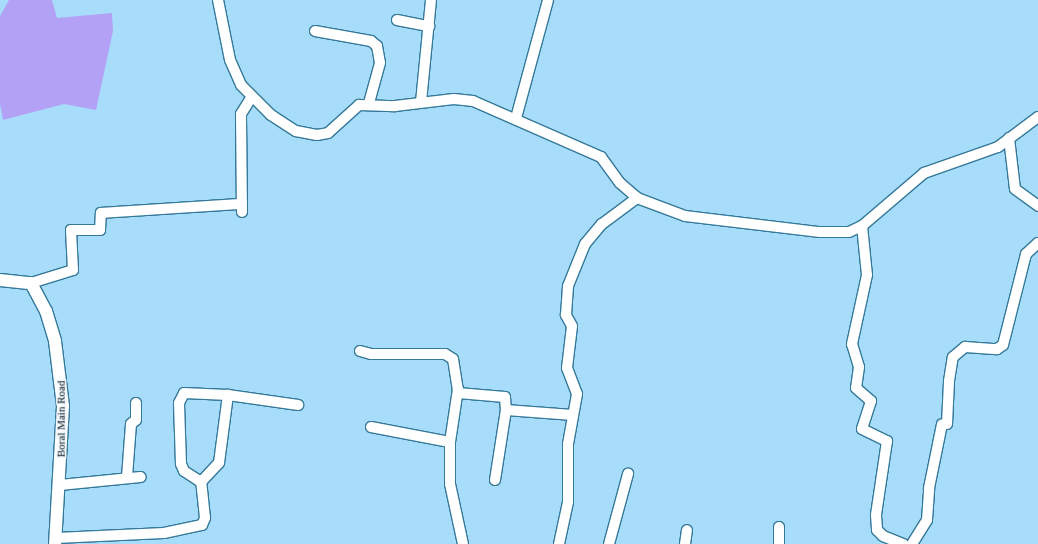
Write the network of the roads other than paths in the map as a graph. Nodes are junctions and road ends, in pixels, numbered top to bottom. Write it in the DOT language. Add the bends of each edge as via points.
graph roads {
  1 [pos="218,0"];
  2 [pos="431,0"];
  3 [pos="548,0"];
  4 [pos="396,20"];
  5 [pos="428,26"];
  6 [pos="316,31"];
  7 [pos="251,98"];
  8 [pos="421,102"];
  9 [pos="369,103"];
  10 [pos="1038,117"];
  11 [pos="516,118"];
  12 [pos="1009,138"];
  13 [pos="636,198"];
  14 [pos="1038,206"];
  15 [pos="862,226"];
  16 [pos="1038,243"];
  17 [pos="0,280"];
  18 [pos="31,283"];
  19 [pos="360,351"];
  20 [pos="458,393"];
  21 [pos="228,394"];
  22 [pos="136,403"];
  23 [pos="298,405"];
  24 [pos="506,410"];
  25 [pos="573,415"];
  26 [pos="371,427"];
  27 [pos="450,442"];
  28 [pos="628,474"];
  29 [pos="127,477"];
  30 [pos="141,477"];
  31 [pos="495,480"];
  32 [pos="201,482"];
  33 [pos="60,485"];
  34 [pos="779,526"];
  35 [pos="687,530"];
  36 [pos="56,541"];
  37 [pos="463,544"];
  38 [pos="560,544"];
  39 [pos="609,544"];
  40 [pos="684,544"];
  41 [pos="780,544"];
  42 [pos="903,544"];
  43 [pos="912,544"];
  1 -- 7 [label="street" via="230,60"];
  2 -- 5 [label="street"];
  3 -- 11 [label="street"];
  4 -- 5 [label="street"];
  5 -- 8 [label="street"];
  6 -- 9 [label="street" via="371,41 377,46 380,63"];
  7 -- 9 [label="street" via="296,131 317,135 338,126 359,105"];
  7 -- 18 [label="street" via="241,114 242,208 101,213 100,230 71,230 73,270"];
  8 -- 9 [label="street" via="395,106"];
  8 -- 11 [label="street" via="454,99 473,101"];
  10 -- 12 [label="street"];
  11 -- 13 [label="street" via="601,156 620,183"];
  12 -- 14 [label="street" via="1015,189"];
  12 -- 15 [label="street" via="998,147 924,173"];
  13 -- 15 [label="street" via="684,216 784,228 849,232"];
  13 -- 25 [label="street" via="602,224 585,244 568,286 566,315 572,326 567,368 577,394"];
  15 -- 42 [label="street" via="867,275 852,344 859,367 856,388 871,401 862,429 887,441 876,514 877,530 883,536"];
  16 -- 43 [label="street" via="1026,254 1003,345 997,349 965,347 954,357 945,424 929,488 927,520"];
  17 -- 18 [label="main road"];
  18 -- 33 [label="main road, Boral Main Road" via="46,311 62,382"];
  19 -- 20 [label="street" via="371,354 448,355 455,365"];
  20 -- 24 [label="street" via="505,397"];
  20 -- 27 [label="street"];
  21 -- 23 [label="street"];
  21 -- 32 [label="street" via="219,463"];
  21 -- 32 [label="street" via="193,392 180,398 181,464 184,471"];
  22 -- 29 [label="street" via="136,420 131,424"];
  24 -- 25 [label="street"];
  24 -- 31 [label="street"];
  25 -- 38 [label="street" via="567,452 568,502"];
  26 -- 27 [label="street"];
  27 -- 37 [label="street" via="450,490"];
  28 -- 39 [label="street"];
  29 -- 30 [label="street"];
  29 -- 33 [label="street"];
  32 -- 36 [label="street" via="205,518 201,527 164,533"];
  33 -- 36 [label="main road, Boral Main Road"];
  34 -- 41 [label="street"];
  35 -- 40 [label="street"];
}
